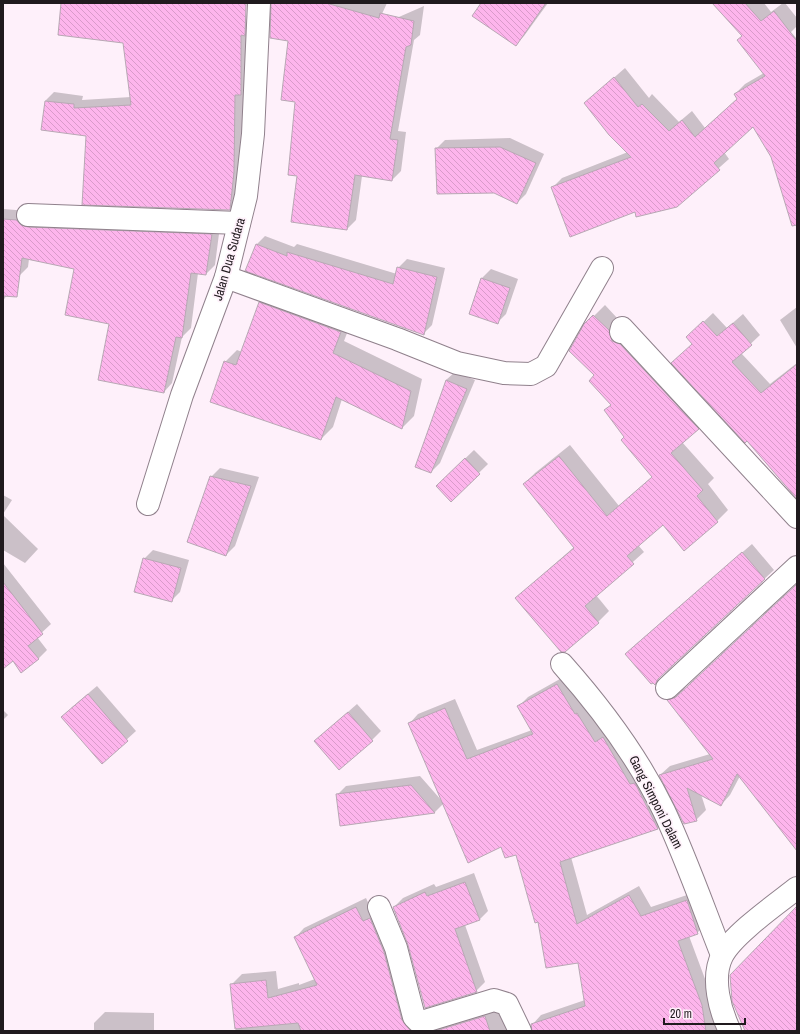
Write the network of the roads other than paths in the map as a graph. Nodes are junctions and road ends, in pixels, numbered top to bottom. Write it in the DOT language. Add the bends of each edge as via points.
graph roads {
  1 [pos="259,3"];
  2 [pos="28,215"];
  3 [pos="239,223"];
  4 [pos="602,268"];
  5 [pos="226,277"];
  6 [pos="621,332"];
  7 [pos="148,504"];
  8 [pos="797,518"];
  9 [pos="797,567"];
  10 [pos="562,664"];
  11 [pos="667,688"];
  12 [pos="797,888"];
  13 [pos="379,907"];
  14 [pos="722,955"];
  15 [pos="520,1031"];
  16 [pos="730,1031"];
  1 -- 3 [label="street, Jalan Dua Sudara" via="253,134 246,196"];
  2 -- 3 [label="street"];
  3 -- 5 [label="street, Jalan Dua Sudara"];
  4 -- 5 [label="street" via="546,366 531,374 504,373 457,363"];
  5 -- 7 [label="street, Jalan Dua Sudara" via="182,395"];
  6 -- 8 [label="street" via="622,328"];
  9 -- 11 [label="street"];
  10 -- 14 [label="street, Gang Simponi Dalam" via="612,725 649,784 678,842"];
  12 -- 14 [label="street" via="741,933"];
  13 -- 15 [label="street" via="396,948 414,1017 418,1021 494,1000 507,1004"];
  14 -- 16 [label="street" via="717,982 724,1019"];
}
